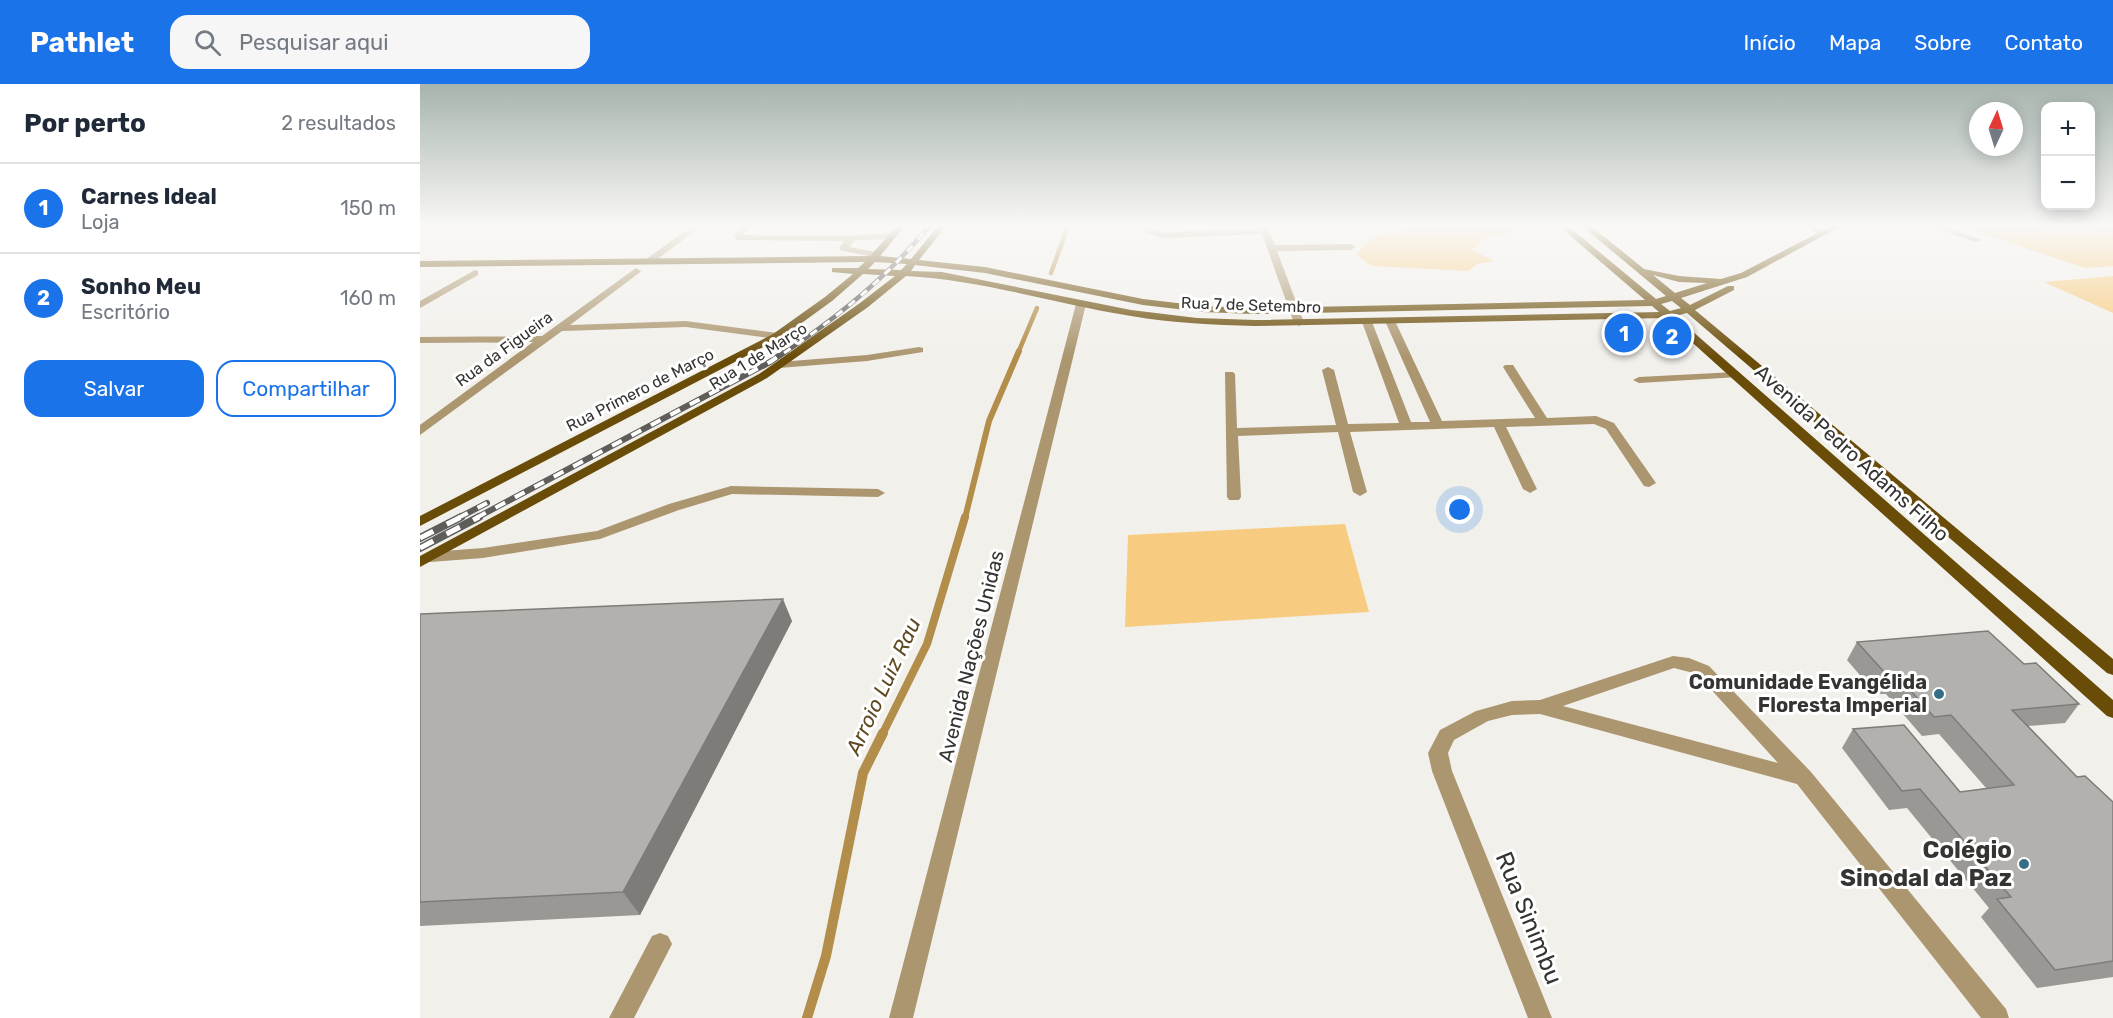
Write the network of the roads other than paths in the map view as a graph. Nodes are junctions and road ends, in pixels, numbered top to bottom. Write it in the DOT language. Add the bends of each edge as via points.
graph roads {
  1 [pos="864,270"];
  2 [pos="906,270"];
  3 [pos="982,270"];
  4 [pos="1279,270"];
  5 [pos="1615,270"];
  6 [pos="1640,270"];
  7 [pos="1754,270"];
  8 [pos="636,271"];
  9 [pos="904,272"];
  10 [pos="420,273"];
  11 [pos="475,273"];
  12 [pos="1743,275"];
  13 [pos="1729,280"];
  14 [pos="1676,298"];
  15 [pos="1654,303"];
  16 [pos="1081,304"];
  17 [pos="420,305"];
  18 [pos="1689,309"];
  19 [pos="1294,311"];
  20 [pos="1668,315"];
  21 [pos="1390,321"];
  22 [pos="1367,322"];
  23 [pos="1299,324"];
  24 [pos="561,328"];
  25 [pos="777,336"];
  26 [pos="546,339"];
  27 [pos="420,340"];
  28 [pos="919,350"];
  29 [pos="1408,359"];
  30 [pos="1381,360"];
  31 [pos="779,365"];
  32 [pos="1509,367"];
  33 [pos="1328,370"];
  34 [pos="1229,374"];
  35 [pos="1735,375"];
  36 [pos="1640,380"];
  37 [pos="1543,422"];
  38 [pos="1498,424"];
  39 [pos="1437,426"];
  40 [pos="1407,427"];
  41 [pos="1345,429"];
  42 [pos="420,431"];
  43 [pos="1231,432"];
  44 [pos="1649,483"];
  45 [pos="1530,489"];
  46 [pos="1360,492"];
  47 [pos="878,493"];
  48 [pos="1234,497"];
  49 [pos="420,522"];
  50 [pos="425,559"];
  51 [pos="2113,669"];
  52 [pos="2105,696"];
  53 [pos="1540,708"];
  54 [pos="2113,711"];
  55 [pos="1804,778"];
  56 [pos="660,944"];
  57 [pos="621,1018"];
  58 [pos="901,1018"];
  59 [pos="1540,1018"];
  60 [pos="1997,1018"];
  1 -- 8 [label="main road, Rua 7 de Setembro"];
  1 -- 9 [label="main road, Rua 7 de Setembro"];
  1 -- 25 [label="main road, Rua Primero de Março" via="830,301"];
  2 -- 9 [label="main road, Rua 1 de Março"];
  3 -- 19 [label="main road, Rua 7 de Setembro" via="1143,302 1203,309"];
  4 -- 19 [label="street"];
  5 -- 15 [label="main road, Avenida Pedro Adams Filho"];
  6 -- 13 [label="main road" via="1679,279"];
  6 -- 14 [label="main road, Avenida Pedro Adams Filho"];
  7 -- 12 [label="main road"];
  8 -- 11 [label="main road, Rua 7 de Setembro"];
  8 -- 24 [label="street, Rua da Figueira"];
  9 -- 16 [label="main road, Rua 7 de Setembro" via="963,279"];
  9 -- 31 [label="main road, Rua 1 de Março"];
  10 -- 11 [label="main road, Rua 7 de Setembro"];
  11 -- 17 [label="street"];
  12 -- 13 [label="main road, Rua 7 de Setembro"];
  12 -- 18 [label="main road, Rua 7 de Setembro" via="1730,288"];
  13 -- 14 [label="main road, Rua 7 de Setembro"];
  14 -- 15 [label="main road, Rua 7 de Setembro"];
  14 -- 18 [label="main road, Avenida Pedro Adams Filho"];
  15 -- 19 [label="main road, Rua 7 de Setembro"];
  15 -- 20 [label="main road, Avenida Pedro Adams Filho"];
  16 -- 23 [label="main road, Rua 7 de Setembro" via="1197,321"];
  16 -- 58 [label="street, Avenida Nações Unidas"];
  18 -- 20 [label="main road, Rua 7 de Setembro"];
  18 -- 51 [label="main road, Avenida Pedro Adams Filho"];
  19 -- 23 [label="street"];
  20 -- 21 [label="main road, Rua 7 de Setembro"];
  20 -- 35 [label="main road, Avenida Pedro Adams Filho"];
  21 -- 22 [label="main road, Rua 7 de Setembro"];
  21 -- 29 [label="street"];
  22 -- 23 [label="main road, Rua 7 de Setembro"];
  22 -- 30 [label="street"];
  24 -- 25 [label="street" via="686,324"];
  24 -- 26 [label="street, Rua da Figueira"];
  25 -- 49 [label="main road, Rua Primero de Março"];
  26 -- 27 [label="street"];
  26 -- 42 [label="street, Rua da Figueira"];
  28 -- 31 [label="street"];
  29 -- 30 [label="street"];
  29 -- 39 [label="street"];
  30 -- 40 [label="street"];
  31 -- 50 [label="main road, Rua 1 de Março"];
  32 -- 37 [label="street"];
  33 -- 41 [label="street"];
  34 -- 43 [label="street"];
  35 -- 36 [label="street"];
  35 -- 52 [label="main road, Avenida Pedro Adams Filho"];
  37 -- 38 [label="street"];
  37 -- 44 [label="street" via="1606,423"];
  38 -- 39 [label="street"];
  38 -- 45 [label="street"];
  39 -- 40 [label="street"];
  40 -- 41 [label="street"];
  41 -- 43 [label="street"];
  41 -- 46 [label="street"];
  43 -- 48 [label="street"];
  47 -- 50 [label="street" via="731,489 600,535"];
  52 -- 54 [label="main road, Avenida Pedro Adams Filho"];
  53 -- 55 [label="street"];
  53 -- 55 [label="street" via="1652,668 1673,662 1689,664 1703,670"];
  53 -- 59 [label="street, Rua Sinimbu" via="1512,708 1482,716 1447,735 1438,753"];
  55 -- 60 [label="street"];
  56 -- 57 [label="street"];
}
